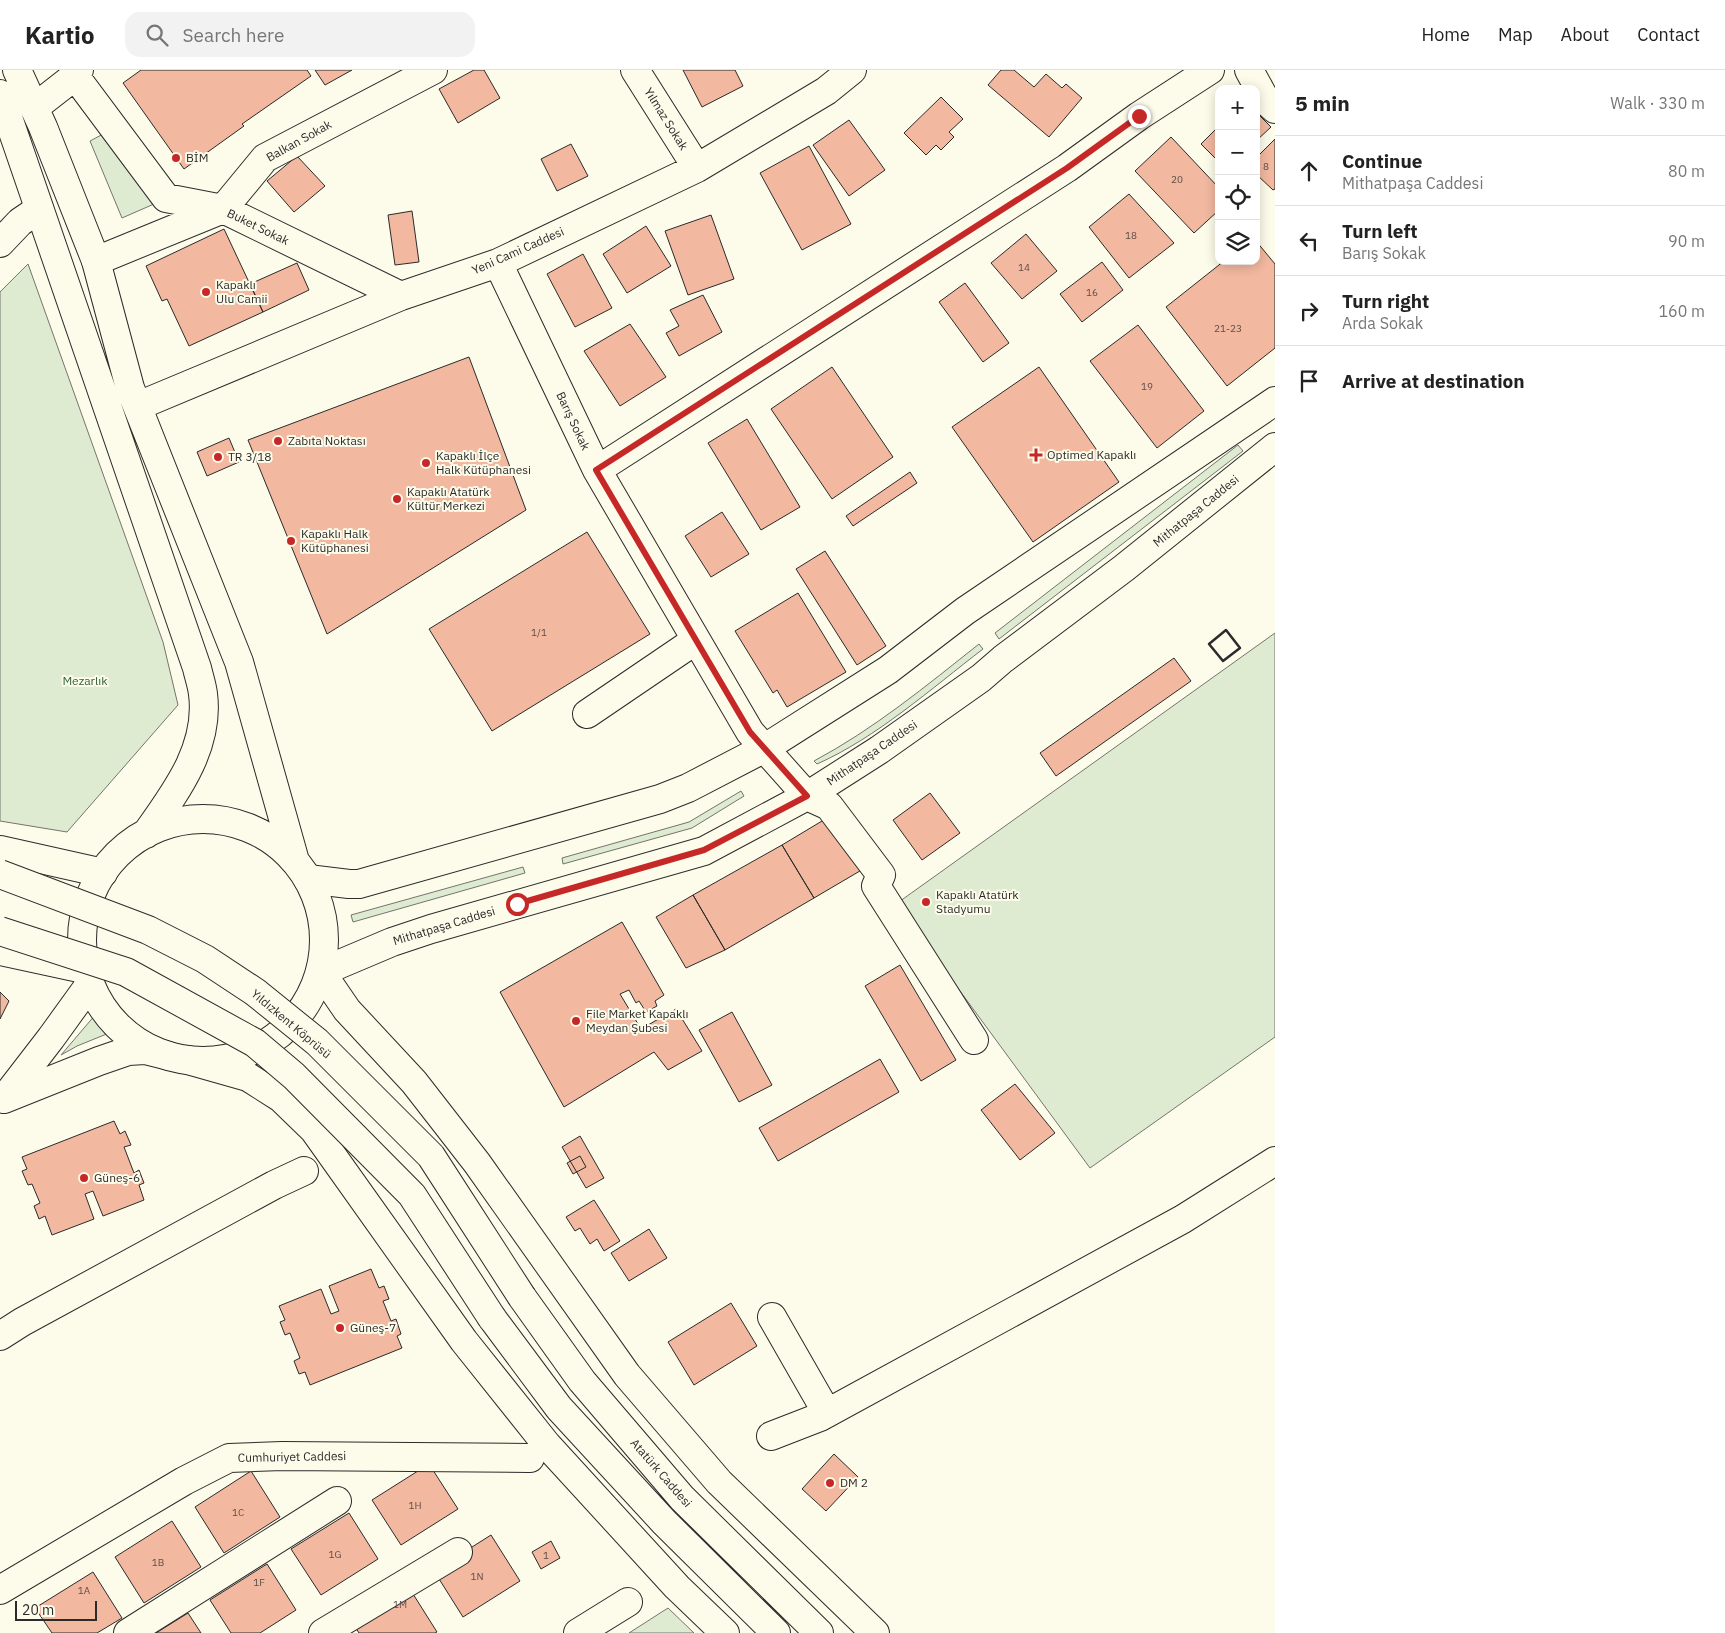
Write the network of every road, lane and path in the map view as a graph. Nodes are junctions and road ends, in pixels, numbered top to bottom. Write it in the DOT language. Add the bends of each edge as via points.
graph roads {
  1 [pos="17,70"];
  2 [pos="433,70"];
  3 [pos="635,70"];
  4 [pos="852,70"];
  5 [pos="1210,70"];
  6 [pos="1249,70"];
  7 [pos="77,73"];
  8 [pos="0,94"];
  9 [pos="34,108"];
  10 [pos="1275,109"];
  11 [pos="697,168"];
  12 [pos="39,209"];
  13 [pos="223,210"];
  14 [pos="0,242"];
  15 [pos="96,261"];
  16 [pos="498,263"];
  17 [pos="402,296"];
  18 [pos="1275,401"];
  19 [pos="138,406"];
  20 [pos="1275,447"];
  21 [pos="596,470"];
  22 [pos="696,640"];
  23 [pos="587,714"];
  24 [pos="765,748"];
  25 [pos="807,796"];
  26 [pos="146,834"];
  27 [pos="0,850"];
  28 [pos="302,870"];
  29 [pos="103,872"];
  30 [pos="0,874"];
  31 [pos="0,931"];
  32 [pos="0,951"];
  33 [pos="320,972"];
  34 [pos="88,976"];
  35 [pos="974,1040"];
  36 [pos="179,1058"];
  37 [pos="2,1101"];
  38 [pos="1275,1162"];
  39 [pos="304,1171"];
  40 [pos="522,1296"];
  41 [pos="772,1317"];
  42 [pos="0,1336"];
  43 [pos="827,1413"];
  44 [pos="771,1436"];
  45 [pos="530,1458"];
  46 [pos="338,1501"];
  47 [pos="458,1552"];
  48 [pos="0,1590"];
  49 [pos="628,1602"];
  50 [pos="128,1633"];
  51 [pos="323,1633"];
  52 [pos="578,1633"];
  53 [pos="725,1633"];
  54 [pos="776,1633"];
  55 [pos="819,1633"];
  56 [pos="874,1633"];
  1 -- 9 [label="main road"];
  2 -- 13 [label="main road, Balkan Sokak" via="265,158"];
  3 -- 11 [label="main road, Yılmaz Sokak"];
  4 -- 11 [label="main road, Yeni Cami Caddesi" via="826,91"];
  5 -- 21 [label="main road" via="1067,168"];
  6 -- 10 [label="main road" via="1266,101"];
  7 -- 9 [label="main road"];
  7 -- 13 [label="main road, Buket Sokak" via="166,198"];
  8 -- 12 [label="main road"];
  9 -- 15 [label="main road"];
  11 -- 16 [label="main road, Yeni Cami Caddesi"];
  12 -- 14 [label="main road"];
  12 -- 26 [label="main road" via="194,659 203,695 200,740 192,761"];
  13 -- 15 [label="main road, Balkan Sokak"];
  13 -- 17 [label="main road, Buket Sokak"];
  15 -- 19 [label="main road" via="130,388"];
  16 -- 17 [label="main road, Yeni Cami Caddesi"];
  16 -- 21 [label="main road, Barış Sokak"];
  17 -- 19 [label="main road, Yeni Cami Caddesi"];
  18 -- 24 [label="main road" via="965,612 888,670"];
  19 -- 28 [label="main road" via="239,662"];
  20 -- 25 [label="main road, Mithatpaşa Caddesi" via="980,678 879,750"];
  21 -- 22 [label="main road, Barış Sokak"];
  22 -- 23 [label="main road"];
  22 -- 24 [label="main road, Barış Sokak" via="750,732"];
  24 -- 25 [label="main road, Barış Sokak"];
  24 -- 28 [label="main road" via="660,799 359,884 348,884"];
  25 -- 33 [label="main road, Mithatpaşa Caddesi" via="704,850 392,942"];
  25 -- 35 [label="main road" via="829,806 881,875 876,886"];
  26 -- 28 [label="main road" via="165,825 185,821 225,821 264,835 281,847"];
  26 -- 29 [label="main road" via="115,857"];
  27 -- 29 [label="main road"];
  28 -- 33 [label="main road" via="318,900 324,924"];
  29 -- 34 [label="main road" via="91,895 84,919 82,944"];
  30 -- 40 [label="main road, Yıldızkent Köprüsü, bridge" via="148,930 205,959 255,992 317,1042 430,1156"];
  31 -- 54 [label="main road, bridge" via="126,972 255,1043 294,1076 412,1195 492,1318 558,1408 664,1522"];
  32 -- 34 [label="main road"];
  33 -- 36 [label="main road" via="302,1010 271,1040 231,1058 210,1061"];
  33 -- 56 [label="main road" via="347,1010 414,1082 477,1164 627,1376 719,1482"];
  34 -- 36 [label="main road" via="100,1002 123,1030 152,1050"];
  34 -- 37 [label="main road" via="51,1038"];
  36 -- 37 [label="main road" via="145,1050 128,1051"];
  36 -- 53 [label="main road" via="248,1077 281,1098 314,1130 464,1341 547,1445 677,1586"];
  38 -- 43 [label="main road" via="1183,1220"];
  39 -- 42 [label="main road"];
  40 -- 55 [label="main road, Atatürk Caddesi" via="582,1380 682,1498"];
  41 -- 43 [label="main road"];
  43 -- 44 [label="main road"];
  45 -- 48 [label="main road, Cumhuriyet Caddesi" via="229,1458 184,1481"];
  46 -- 50 [label="main road"];
  47 -- 51 [label="main road"];
  49 -- 52 [label="main road"];
}
